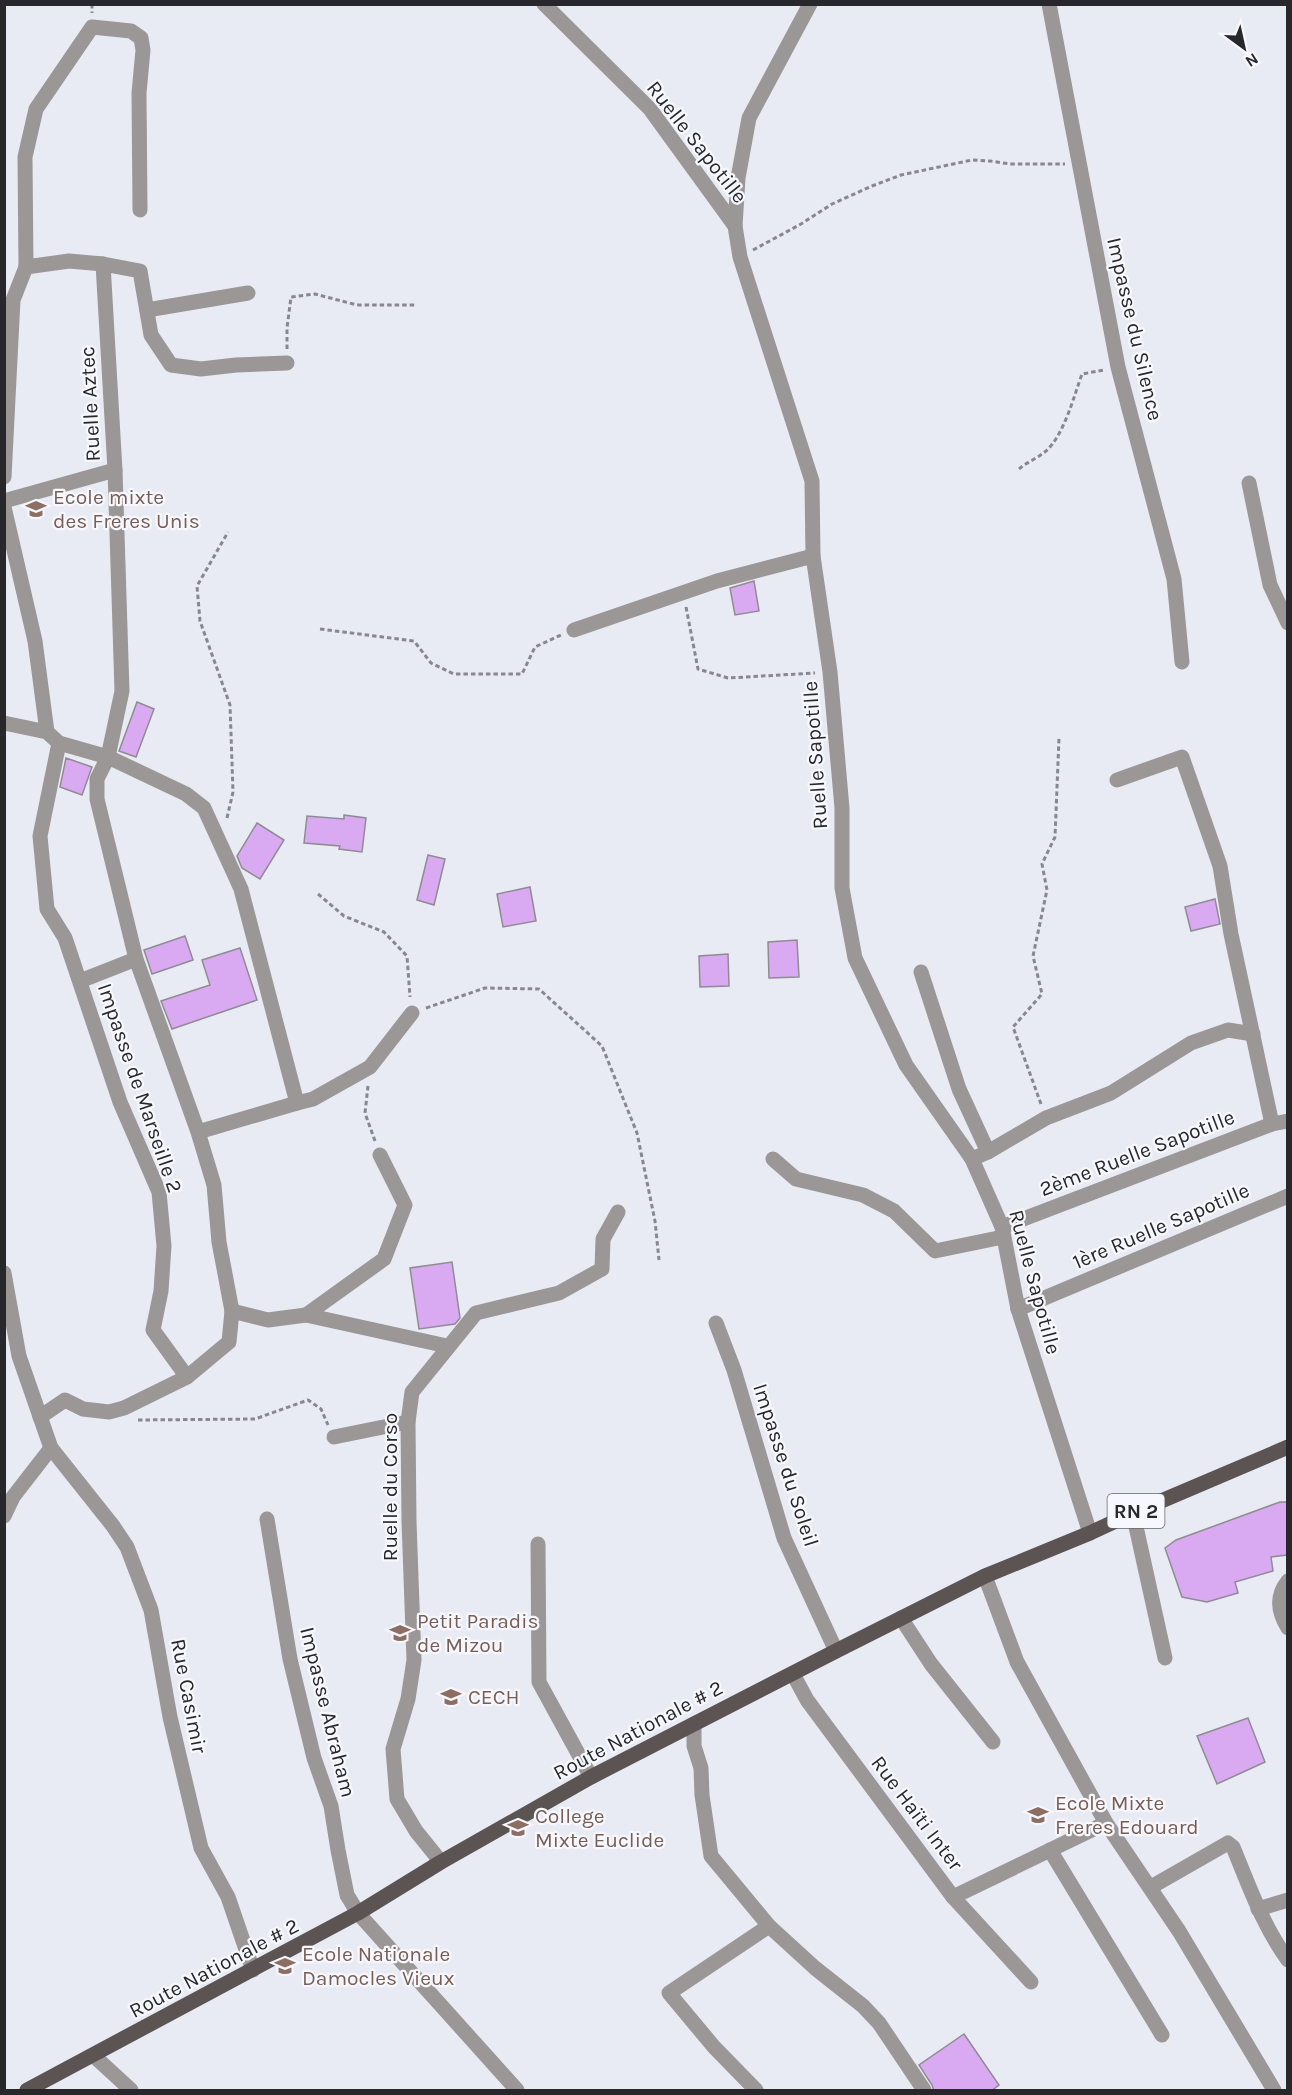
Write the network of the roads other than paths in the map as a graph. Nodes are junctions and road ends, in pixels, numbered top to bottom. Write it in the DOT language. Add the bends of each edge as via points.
graph roads {
  1 [pos="544,4"];
  2 [pos="810,4"];
  3 [pos="1050,4"];
  4 [pos="140,210"];
  5 [pos="735,226"];
  6 [pos="104,264"];
  7 [pos="26,267"];
  8 [pos="248,292"];
  9 [pos="9,299"];
  10 [pos="147,310"];
  11 [pos="287,363"];
  12 [pos="115,470"];
  13 [pos="4,477"];
  14 [pos="1249,483"];
  15 [pos="4,501"];
  16 [pos="4,507"];
  17 [pos="813,556"];
  18 [pos="1287,623"];
  19 [pos="574,630"];
  20 [pos="1182,662"];
  21 [pos="4,723"];
  22 [pos="53,737"];
  23 [pos="108,757"];
  24 [pos="1117,780"];
  25 [pos="136,959"];
  26 [pos="921,972"];
  27 [pos="80,981"];
  28 [pos="412,1013"];
  29 [pos="1253,1034"];
  30 [pos="297,1103"];
  31 [pos="1287,1122"];
  32 [pos="1272,1124"];
  33 [pos="198,1132"];
  34 [pos="988,1152"];
  35 [pos="380,1155"];
  36 [pos="773,1159"];
  37 [pos="972,1159"];
  38 [pos="1287,1196"];
  39 [pos="618,1212"];
  40 [pos="1002,1232"];
  41 [pos="4,1273"];
  42 [pos="1018,1309"];
  43 [pos="232,1311"];
  44 [pos="306,1315"];
  45 [pos="716,1323"];
  46 [pos="10,1335"];
  47 [pos="447,1346"];
  48 [pos="187,1377"];
  49 [pos="40,1417"];
  50 [pos="408,1422"];
  51 [pos="334,1437"];
  52 [pos="1287,1447"];
  53 [pos="51,1448"];
  54 [pos="1133,1513"];
  55 [pos="4,1516"];
  56 [pos="267,1519"];
  57 [pos="1090,1533"];
  58 [pos="538,1544"];
  59 [pos="986,1576"];
  60 [pos="1287,1581"];
  61 [pos="901,1618"];
  62 [pos="1287,1628"];
  63 [pos="836,1651"];
  64 [pos="1165,1658"];
  65 [pos="793,1674"];
  66 [pos="694,1724"];
  67 [pos="993,1742"];
  68 [pos="591,1777"];
  69 [pos="1106,1823"];
  70 [pos="1050,1850"];
  71 [pos="441,1862"];
  72 [pos="1151,1887"];
  73 [pos="953,1897"];
  74 [pos="1287,1900"];
  75 [pos="1258,1909"];
  76 [pos="358,1913"];
  77 [pos="769,1926"];
  78 [pos="1287,1960"];
  79 [pos="253,1970"];
  80 [pos="1031,1982"];
  81 [pos="1162,2035"];
  82 [pos="94,2056"];
  83 [pos="27,2091"];
  84 [pos="131,2091"];
  85 [pos="517,2091"];
  86 [pos="756,2091"];
  87 [pos="924,2091"];
  88 [pos="1274,2091"];
  1 -- 5 [label="street, Ruelle Sapotille" via="650,110"];
  2 -- 5 [label="street" via="749,118 738,178"];
  3 -- 20 [label="street, Impasse du Silence" via="1118,368 1174,579"];
  4 -- 7 [label="street" via="141,38 131,31 92,27 36,109 25,157"];
  5 -- 17 [label="street, Ruelle Sapotille" via="740,257 812,482"];
  6 -- 7 [label="street" via="69,261"];
  6 -- 10 [label="street" via="140,271"];
  6 -- 12 [label="street, Ruelle Aztec"];
  7 -- 9 [label="street"];
  8 -- 10 [label="street"];
  9 -- 13 [label="street"];
  10 -- 11 [label="street" via="152,335 171,364 201,369"];
  12 -- 15 [label="street"];
  12 -- 23 [label="street, Ruelle Aztec" via="122,691"];
  14 -- 18 [label="street" via="1270,585"];
  16 -- 22 [label="street, Impasse de Marseille 2"];
  17 -- 19 [label="street" via="717,581"];
  17 -- 37 [label="street, Ruelle Sapotille" via="830,672 842,807 842,888 855,958 906,1065"];
  21 -- 22 [label="street"];
  22 -- 23 [label="street"];
  22 -- 27 [label="street, Impasse de Marseille 2" via="40,836 47,909 65,938"];
  23 -- 25 [label="street, Ruelle Aztec" via="98,780 97,799"];
  23 -- 30 [label="street" via="186,794 204,808 241,889"];
  24 -- 29 [label="street" via="1182,757 1220,866"];
  25 -- 27 [label="street"];
  25 -- 33 [label="street, Ruelle Aztec"];
  26 -- 34 [label="street" via="958,1089"];
  27 -- 48 [label="street, Impasse de Marseille 2" via="120,1102 159,1192 164,1246 153,1330"];
  28 -- 30 [label="street" via="370,1067"];
  29 -- 32 [label="street"];
  29 -- 34 [label="street" via="1228,1030 1191,1043 1111,1093 1046,1118"];
  30 -- 33 [label="street"];
  31 -- 32 [label="street, 2ème Ruelle Sapotille"];
  32 -- 40 [label="street, 2ème Ruelle Sapotille"];
  33 -- 43 [label="street, Ruelle Aztec" via="214,1185 219,1242"];
  34 -- 37 [label="street"];
  35 -- 44 [label="street" via="405,1205 384,1259"];
  36 -- 40 [label="street, 2ème Ruelle Sapotille" via="796,1179 863,1195 894,1211 935,1251"];
  37 -- 40 [label="street, Ruelle Sapotille"];
  38 -- 42 [label="street, 1ère Ruelle Sapotille"];
  39 -- 47 [label="street, Ruelle du Corso" via="603,1239 602,1269 560,1293 476,1313"];
  40 -- 42 [label="street, Ruelle Sapotille"];
  41 -- 46 [label="street, Rue Casimir"];
  42 -- 57 [label="street, Ruelle Sapotille"];
  43 -- 44 [label="street" via="268,1320"];
  43 -- 48 [label="street, Ruelle Aztec" via="229,1342"];
  44 -- 47 [label="street"];
  45 -- 63 [label="street, Impasse du Soleil" via="784,1538"];
  46 -- 49 [label="street, Rue Casimir"];
  47 -- 50 [label="street, Ruelle du Corso" via="412,1392"];
  48 -- 49 [label="street, Ruelle Aztec" via="128,1414 83,1409 65,1400"];
  49 -- 53 [label="street, Rue Casimir"];
  50 -- 51 [label="street"];
  50 -- 71 [label="street, Ruelle du Corso" via="414,1659 408,1699 393,1749 397,1798 416,1831"];
  52 -- 54 [label="main road, Route Nationale # 2 / RN 2"];
  53 -- 55 [label="street" via="13,1497"];
  53 -- 79 [label="street, Rue Casimir" via="118,1533 151,1610 170,1717 201,1848 228,1897"];
  54 -- 57 [label="main road, Route Nationale # 2 / RN 2"];
  54 -- 64 [label="street"];
  56 -- 76 [label="street, Impasse Abraham" via="290,1659 314,1758 331,1806 347,1895"];
  57 -- 59 [label="main road, Route Nationale # 2 / RN 2"];
  58 -- 68 [label="street" via="539,1682"];
  59 -- 61 [label="main road, Route Nationale # 2 / RN 2"];
  59 -- 69 [label="street" via="1017,1662"];
  60 -- 62 [label="street" via="1279,1607"];
  61 -- 63 [label="main road, Route Nationale # 2 / RN 2"];
  61 -- 67 [label="street"];
  63 -- 65 [label="main road, Route Nationale # 2 / RN 2"];
  65 -- 66 [label="main road, Route Nationale # 2 / RN 2"];
  65 -- 73 [label="street, Rue Haïti Inter" via="807,1700"];
  66 -- 68 [label="main road, Route Nationale # 2 / RN 2"];
  66 -- 77 [label="street" via="711,1857"];
  68 -- 71 [label="main road, Route Nationale # 2 / RN 2"];
  69 -- 70 [label="street, Rue Haïti Inter"];
  69 -- 72 [label="street"];
  70 -- 73 [label="street, Rue Haïti Inter"];
  70 -- 81 [label="street"];
  71 -- 76 [label="main road, Route Nationale # 2 / RN 2"];
  72 -- 75 [label="street" via="1228,1843"];
  72 -- 88 [label="street"];
  73 -- 80 [label="street"];
  74 -- 75 [label="street"];
  75 -- 78 [label="street"];
  76 -- 79 [label="main road, Route Nationale # 2 / RN 2"];
  76 -- 85 [label="street, Impasse Abraham"];
  77 -- 86 [label="street" via="669,1993"];
  77 -- 87 [label="street" via="879,2023"];
  79 -- 82 [label="main road, Route Nationale # 2 / RN 2"];
  82 -- 83 [label="main road, Route Nationale # 2 / RN 2"];
  82 -- 84 [label="street"];
}
